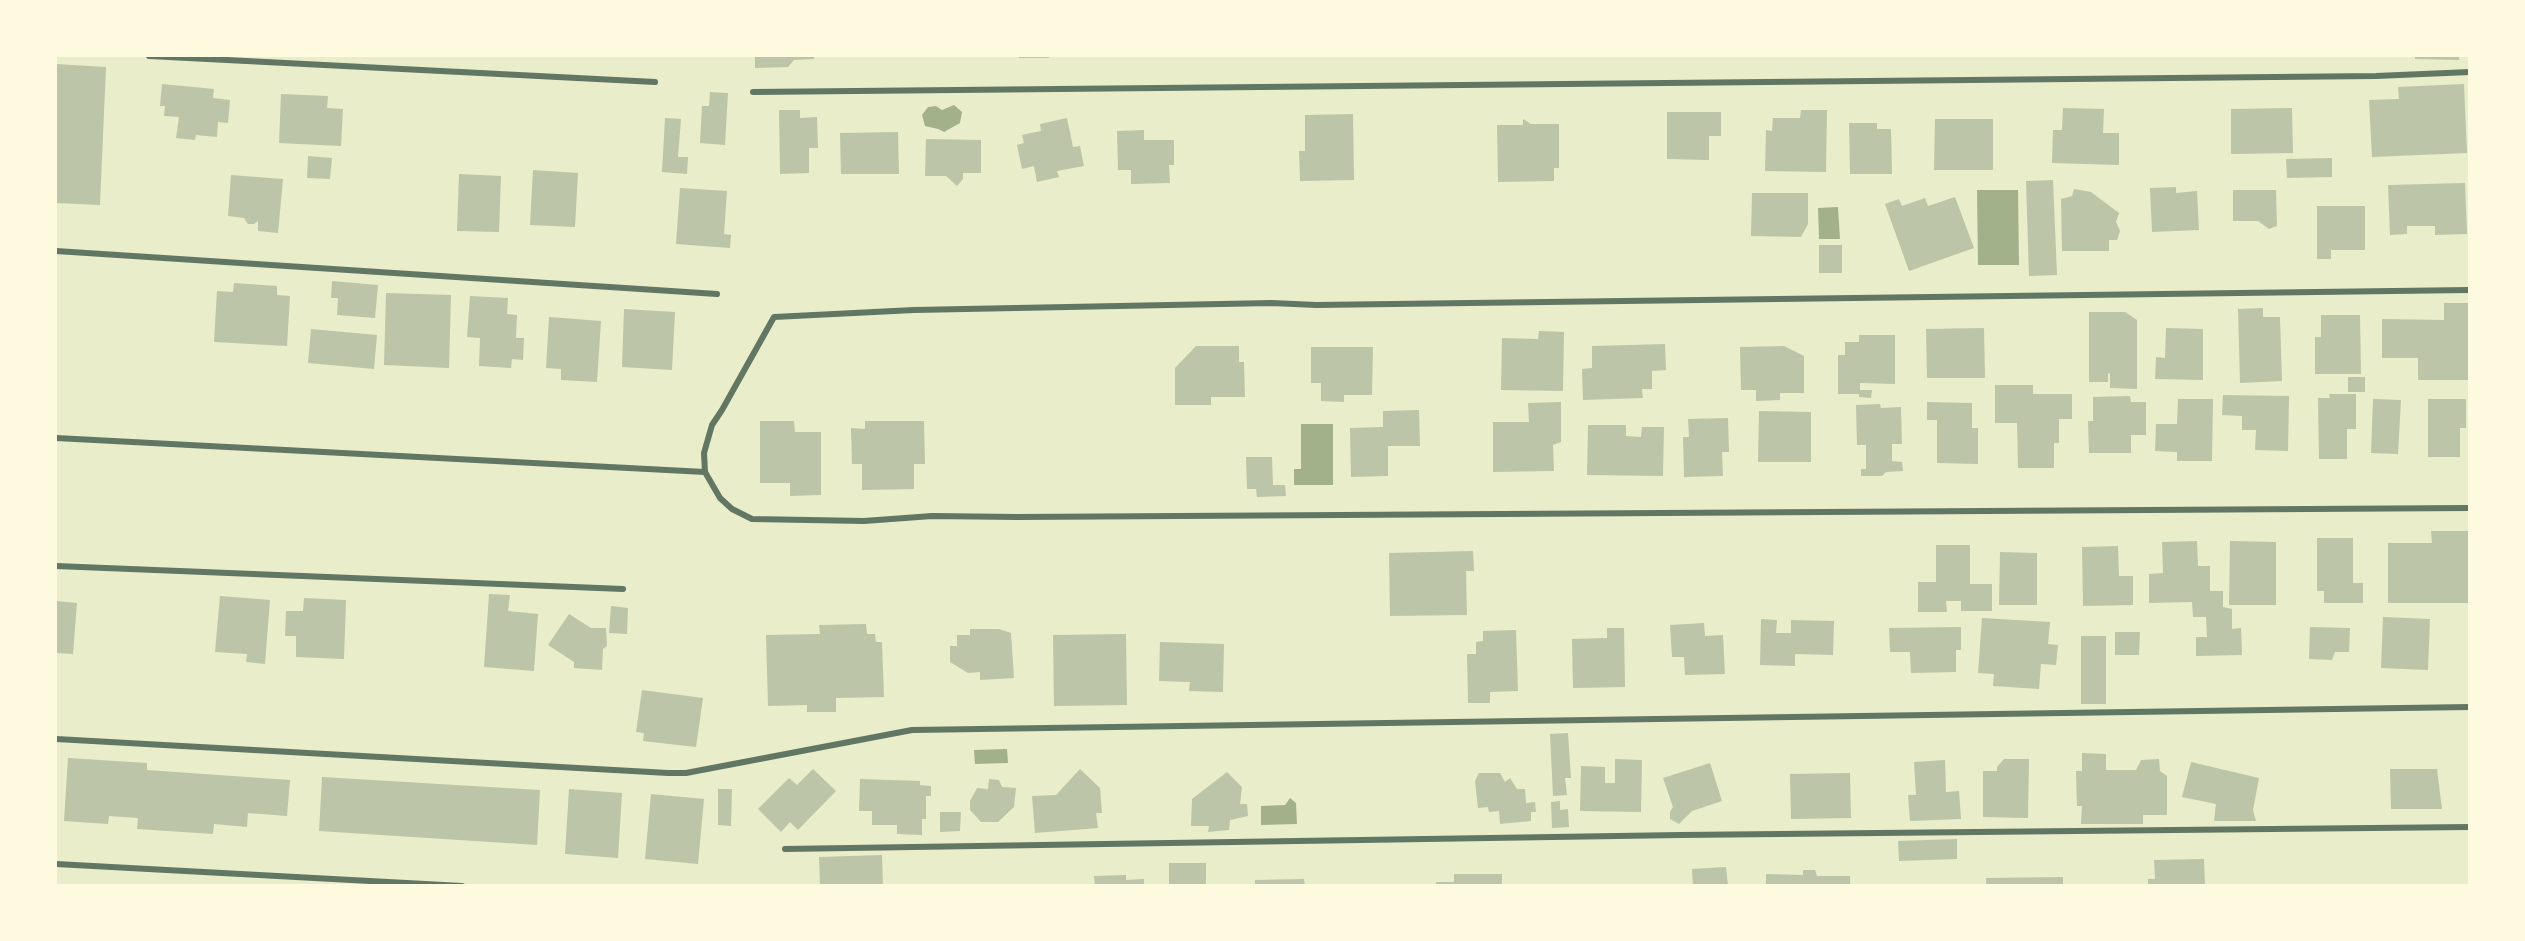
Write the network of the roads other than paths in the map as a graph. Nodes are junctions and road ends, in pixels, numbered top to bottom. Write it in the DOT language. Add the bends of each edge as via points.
graph roads {
  1 [pos="148,56"];
  2 [pos="2469,72"];
  3 [pos="655,82"];
  4 [pos="753,92"];
  5 [pos="56,251"];
  6 [pos="2469,290"];
  7 [pos="717,294"];
  8 [pos="56,438"];
  9 [pos="705,472"];
  10 [pos="2469,508"];
  11 [pos="56,566"];
  12 [pos="623,589"];
  13 [pos="2469,707"];
  14 [pos="56,739"];
  15 [pos="2469,827"];
  16 [pos="785,849"];
  17 [pos="56,864"];
  18 [pos="462,885"];
  1 -- 3 [label="street"];
  2 -- 4 [label="street"];
  5 -- 7 [label="street"];
  6 -- 9 [label="street" via="1260,303 774,317 711,425 704,453"];
  8 -- 9 [label="street"];
  9 -- 10 [label="street" via="720,498 732,508 752,519 777,520"];
  11 -- 12 [label="street"];
  13 -- 14 [label="street" via="912,730 686,773"];
  15 -- 16 [label="street"];
  17 -- 18 [label="street"];
}
